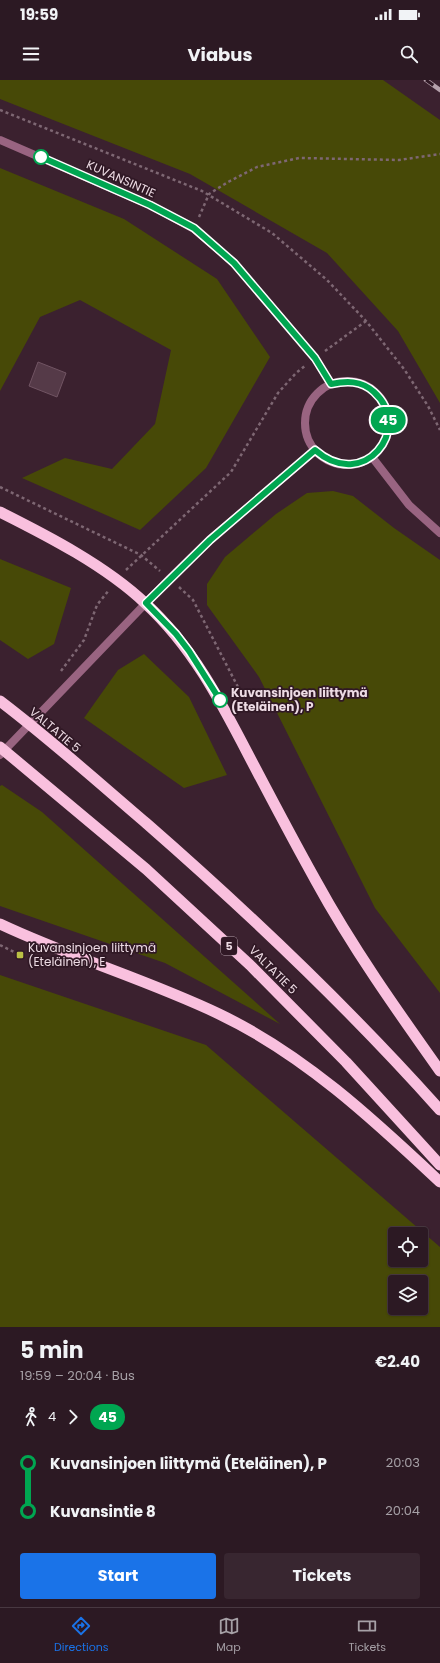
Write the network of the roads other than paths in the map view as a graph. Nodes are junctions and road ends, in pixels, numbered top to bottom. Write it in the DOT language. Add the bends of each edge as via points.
graph roads {
  1 [pos="0,140"];
  2 [pos="331,384"];
  3 [pos="315,450"];
  4 [pos="372,457"];
  5 [pos="0,512"];
  6 [pos="440,534"];
  7 [pos="146,603"];
  8 [pos="0,701"];
  9 [pos="0,747"];
  10 [pos="0,755"];
  11 [pos="0,924"];
  12 [pos="440,1070"];
  13 [pos="440,1110"];
  14 [pos="440,1165"];
  15 [pos="440,1182"];
  1 -- 2 [label="street, KUVANSINTIE" via="150,205 194,228 234,263 315,358"];
  2 -- 3 [label="street" via="311,401 306,413 308,439"];
  2 -- 4 [label="street" via="357,382 370,388 386,408 389,422 387,435 382,447"];
  3 -- 4 [label="street" via="324,459 336,464 361,463"];
  3 -- 7 [label="street" via="210,540"];
  4 -- 6 [label="street" via="409,505"];
  5 -- 7 [label="highway" via="117,579"];
  7 -- 10 [label="street"];
  7 -- 12 [label="highway" via="176,634 207,678 317,883 403,1019"];
  8 -- 13 [label="highway, VALTATIE 5" via="218,887 323,988"];
  9 -- 14 [label="highway, VALTATIE 5 / 5" via="146,869 250,965 346,1062"];
  11 -- 15 [label="highway" via="166,991 266,1040 309,1069 352,1103"];
}
